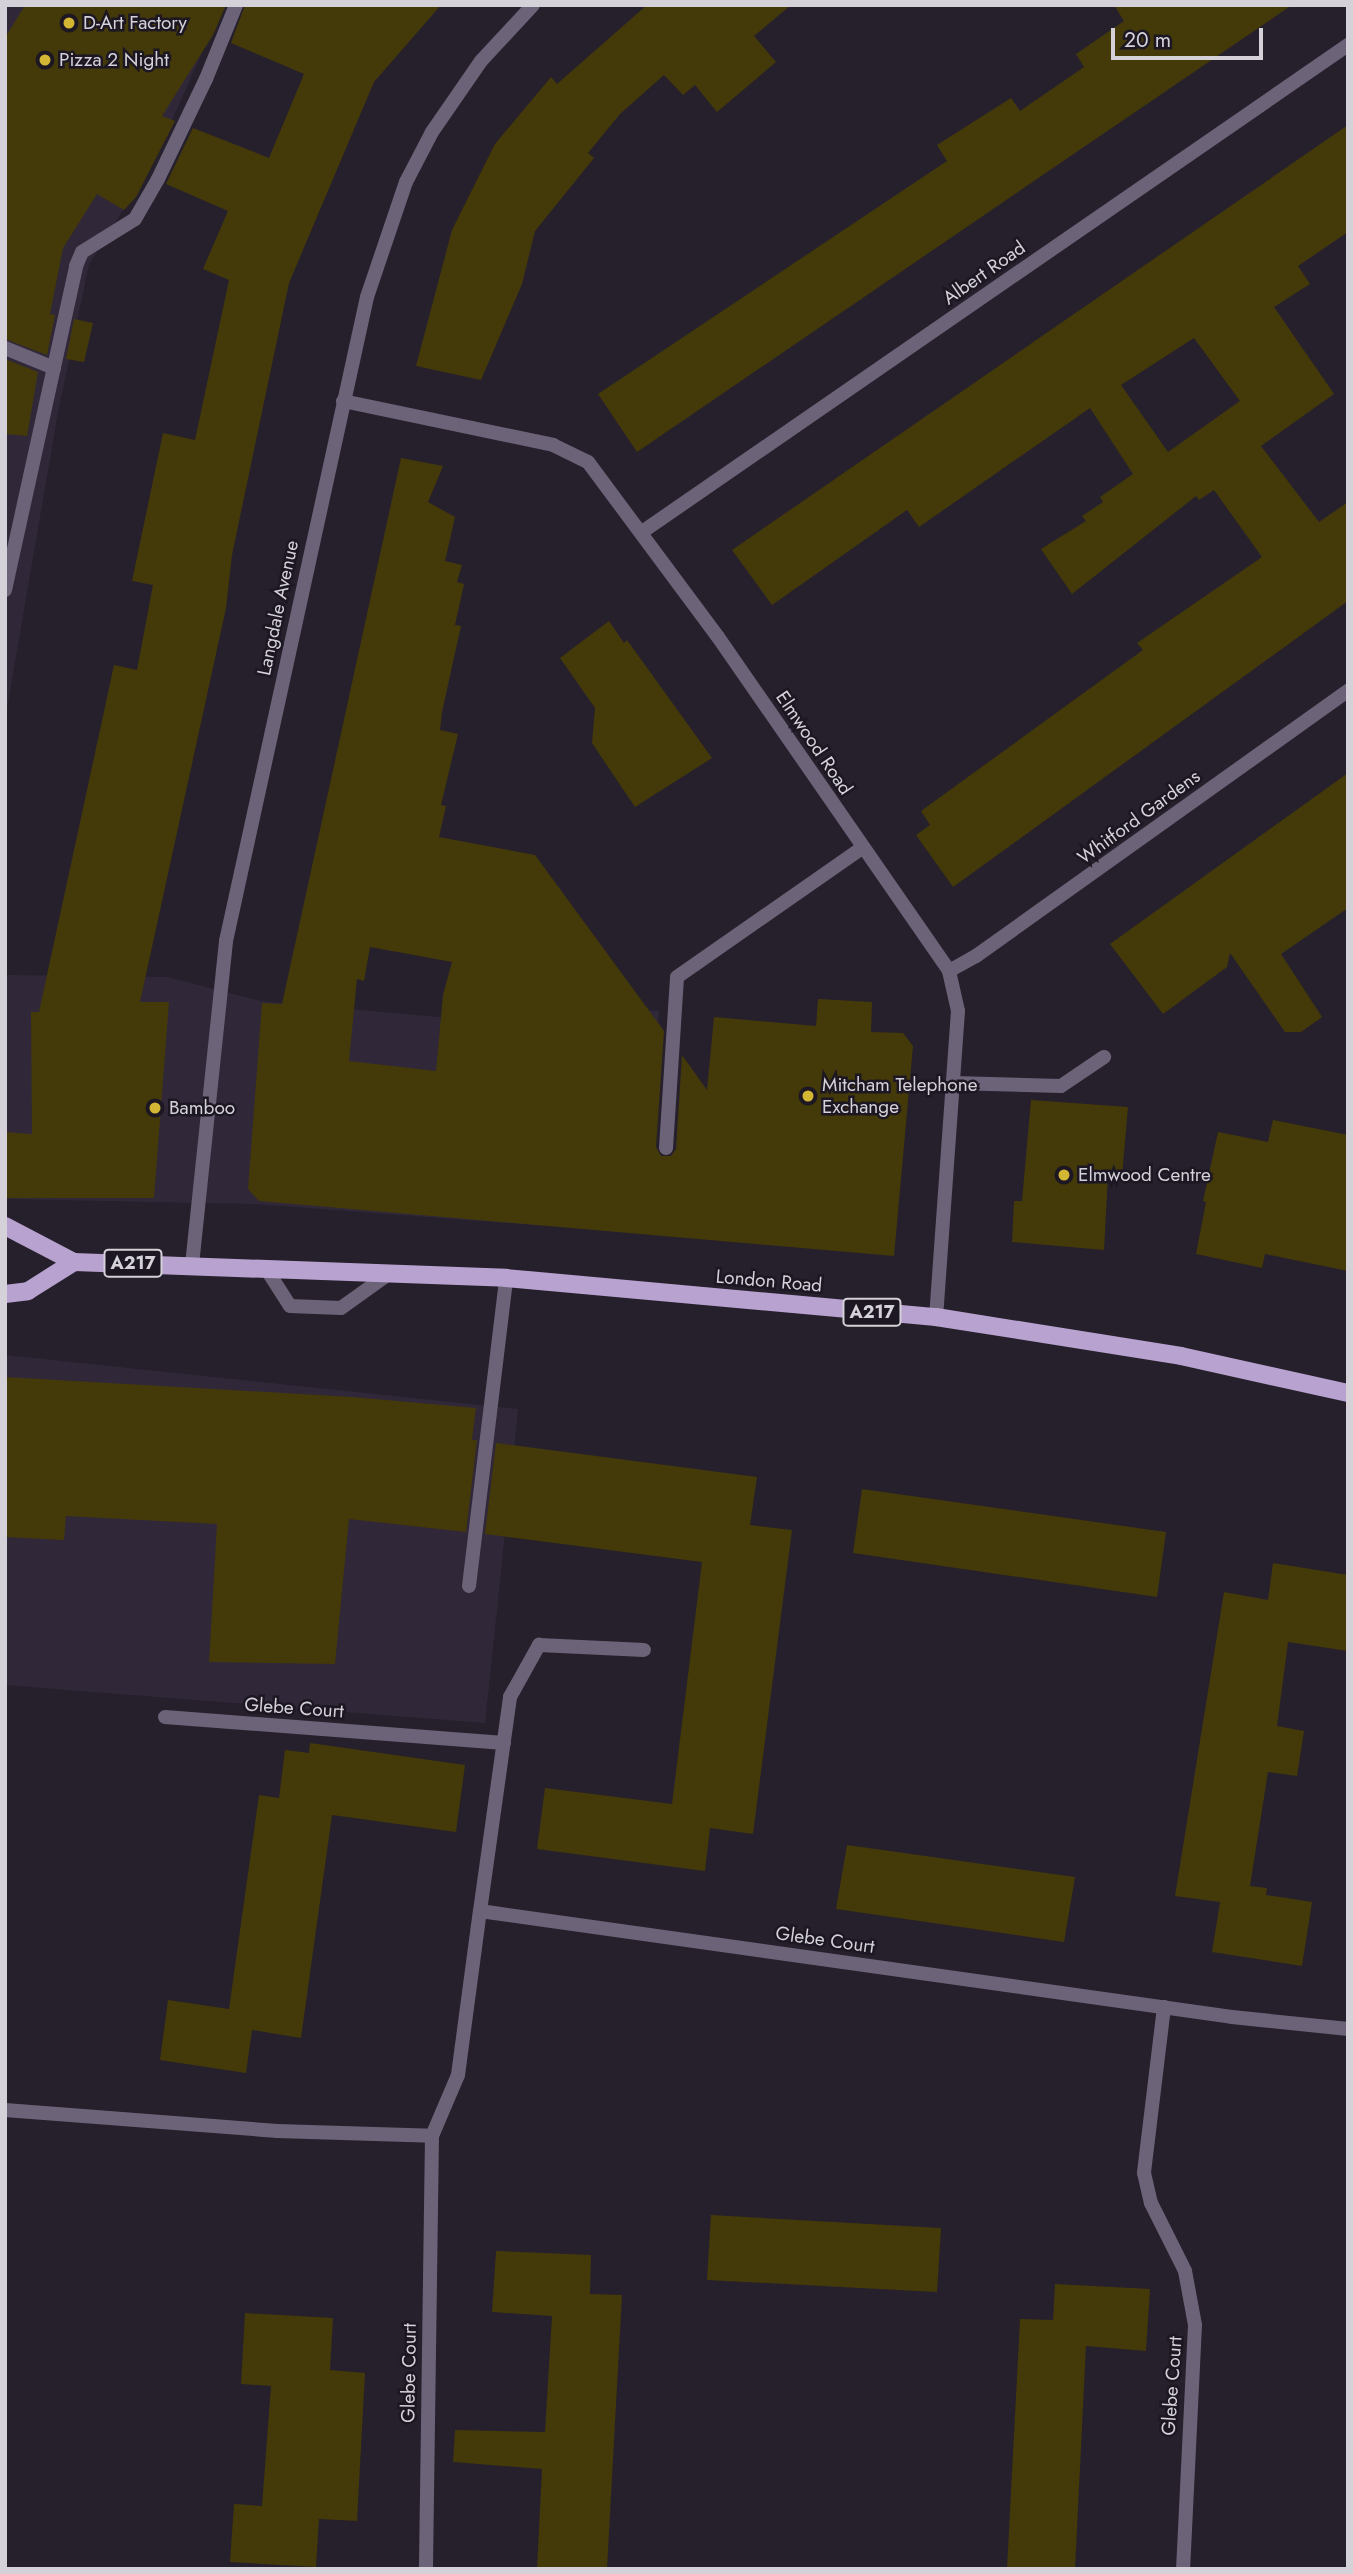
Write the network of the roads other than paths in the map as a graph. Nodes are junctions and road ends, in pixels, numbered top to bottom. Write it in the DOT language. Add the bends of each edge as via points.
graph roads {
  1 [pos="236,5"];
  2 [pos="533,5"];
  3 [pos="1348,45"];
  4 [pos="5,348"];
  5 [pos="54,368"];
  6 [pos="343,401"];
  7 [pos="642,532"];
  8 [pos="5,590"];
  9 [pos="1348,691"];
  10 [pos="862,849"];
  11 [pos="949,971"];
  12 [pos="1104,1057"];
  13 [pos="953,1083"];
  14 [pos="666,1149"];
  15 [pos="5,1226"];
  16 [pos="74,1262"];
  17 [pos="192,1265"];
  18 [pos="265,1267"];
  19 [pos="390,1273"];
  20 [pos="506,1278"];
  21 [pos="5,1294"];
  22 [pos="936,1317"];
  23 [pos="1348,1392"];
  24 [pos="469,1586"];
  25 [pos="644,1650"];
  26 [pos="165,1717"];
  27 [pos="504,1743"];
  28 [pos="480,1911"];
  29 [pos="1164,2007"];
  30 [pos="1348,2028"];
  31 [pos="5,2110"];
  32 [pos="432,2136"];
  33 [pos="426,2569"];
  34 [pos="1183,2569"];
  1 -- 5 [label="street" via="206,79 135,219 82,252"];
  2 -- 6 [label="street, Langdale Avenue" via="453,97 418,156 385,237"];
  3 -- 7 [label="street, Albert Road"];
  4 -- 5 [label="street"];
  5 -- 8 [label="street"];
  6 -- 7 [label="street, Elmwood Road" via="571,452 587,462"];
  6 -- 17 [label="street, Langdale Avenue" via="226,941"];
  7 -- 10 [label="street, Elmwood Road"];
  9 -- 11 [label="street, Whitford Gardens"];
  10 -- 11 [label="street, Elmwood Road"];
  10 -- 14 [label="street" via="677,977"];
  11 -- 13 [label="street, Elmwood Road" via="958,1011"];
  12 -- 13 [label="street" via="1061,1086"];
  13 -- 22 [label="street, Elmwood Road"];
  15 -- 16 [label="main road, London Road / A217"];
  16 -- 17 [label="main road, London Road / A217"];
  16 -- 21 [label="main road" via="28,1291"];
  17 -- 18 [label="main road, London Road / A217"];
  18 -- 19 [label="main road, London Road / A217"];
  18 -- 19 [label="street" via="290,1306 341,1307"];
  19 -- 20 [label="main road, London Road / A217"];
  20 -- 22 [label="main road, London Road / A217"];
  20 -- 24 [label="street"];
  22 -- 23 [label="main road, London Road / A217" via="1181,1356"];
  25 -- 27 [label="street, Glebe Court" via="539,1645 510,1697"];
  26 -- 27 [label="street, Glebe Court"];
  27 -- 28 [label="street, Glebe Court"];
  28 -- 29 [label="street, Glebe Court"];
  28 -- 32 [label="street, Glebe Court" via="458,2075"];
  29 -- 30 [label="street, Glebe Court"];
  29 -- 34 [label="street, Glebe Court" via="1144,2173 1151,2203 1185,2271 1195,2325"];
  31 -- 32 [label="street" via="276,2131"];
  32 -- 33 [label="street, Glebe Court"];
}
